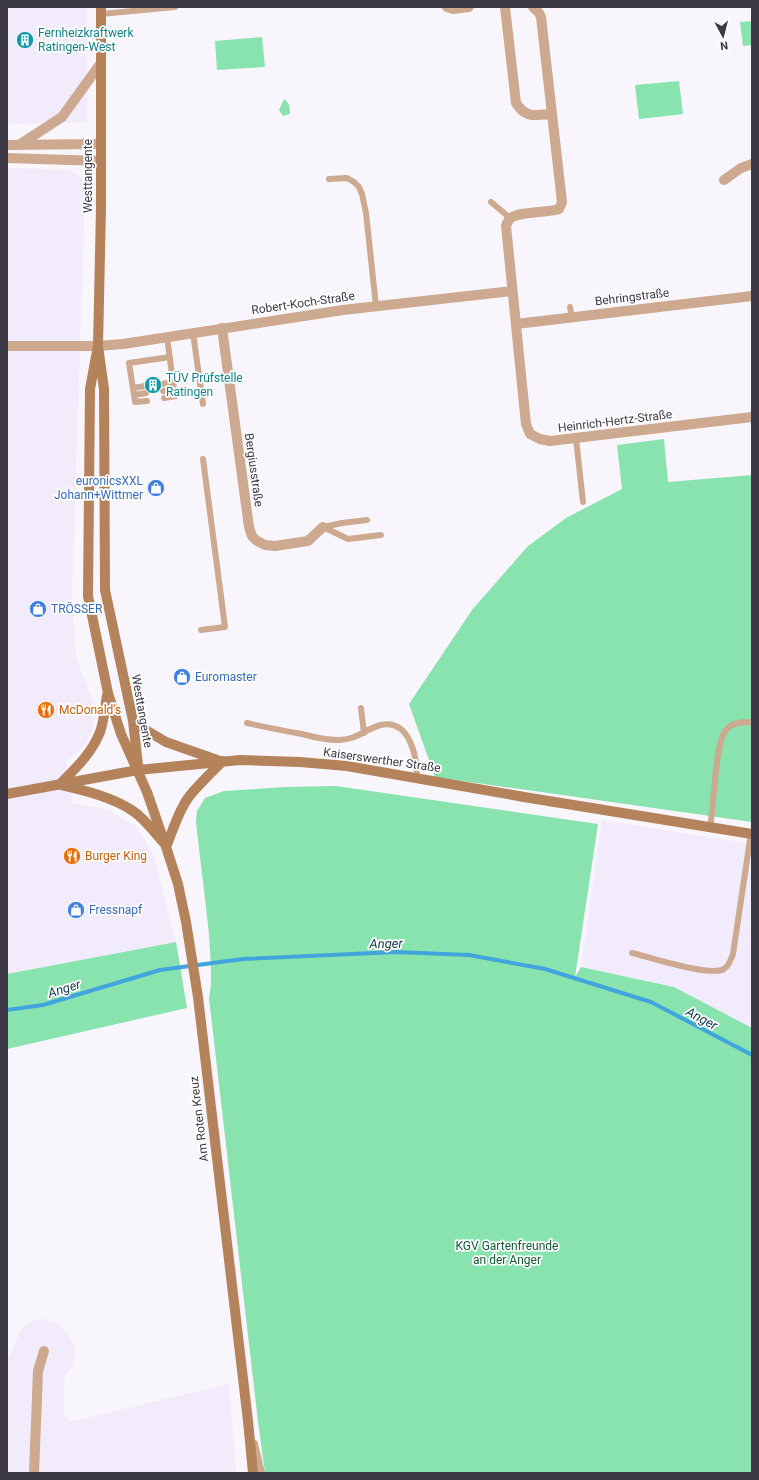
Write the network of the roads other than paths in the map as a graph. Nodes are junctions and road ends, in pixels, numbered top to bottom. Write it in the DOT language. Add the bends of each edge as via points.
graph roads {
  1 [pos="175,7"];
  2 [pos="447,7"];
  3 [pos="469,7"];
  4 [pos="505,7"];
  5 [pos="533,7"];
  6 [pos="101,10"];
  7 [pos="101,63"];
  8 [pos="552,114"];
  9 [pos="101,144"];
  10 [pos="7,145"];
  11 [pos="19,145"];
  12 [pos="7,158"];
  13 [pos="101,161"];
  14 [pos="752,164"];
  15 [pos="329,179"];
  16 [pos="724,180"];
  17 [pos="491,202"];
  18 [pos="510,218"];
  19 [pos="512,291"];
  20 [pos="752,296"];
  21 [pos="376,306"];
  22 [pos="570,307"];
  23 [pos="572,318"];
  24 [pos="516,324"];
  25 [pos="222,328"];
  26 [pos="194,333"];
  27 [pos="167,337"];
  28 [pos="7,346"];
  29 [pos="98,346"];
  30 [pos="170,357"];
  31 [pos="173,382"];
  32 [pos="162,384"];
  33 [pos="145,386"];
  34 [pos="133,388"];
  35 [pos="174,389"];
  36 [pos="163,391"];
  37 [pos="146,393"];
  38 [pos="134,395"];
  39 [pos="164,398"];
  40 [pos="147,400"];
  41 [pos="203,404"];
  42 [pos="752,417"];
  43 [pos="576,439"];
  44 [pos="203,459"];
  45 [pos="584,502"];
  46 [pos="368,520"];
  47 [pos="323,528"];
  48 [pos="381,535"];
  49 [pos="201,630"];
  50 [pos="108,693"];
  51 [pos="361,708"];
  52 [pos="134,721"];
  53 [pos="752,722"];
  54 [pos="247,723"];
  55 [pos="364,733"];
  56 [pos="223,761"];
  57 [pos="138,770"];
  58 [pos="417,778"];
  59 [pos="60,784"];
  60 [pos="7,794"];
  61 [pos="710,827"];
  62 [pos="752,834"];
  63 [pos="166,847"];
  64 [pos="632,953"];
  65 [pos="44,1351"];
  66 [pos="248,1421"];
  67 [pos="34,1473"];
  68 [pos="253,1473"];
  69 [pos="260,1473"];
  1 -- 6 [label="lane"];
  2 -- 3 [label="street"];
  4 -- 8 [label="street" via="516,103 521,111 529,114"];
  5 -- 8 [label="street" via="541,17"];
  6 -- 7 [label="street, Westtangente"];
  7 -- 9 [label="street, Westtangente"];
  7 -- 11 [label="street" via="62,117"];
  8 -- 18 [label="street" via="561,206 551,212 516,215"];
  9 -- 11 [label="street"];
  9 -- 13 [label="street, Westtangente"];
  10 -- 11 [label="street"];
  12 -- 13 [label="street"];
  13 -- 29 [label="street, Westtangente"];
  14 -- 16 [label="street"];
  15 -- 21 [label="lane" via="347,178 359,187 362,194"];
  17 -- 18 [label="lane"];
  18 -- 19 [label="street, Heinrich-Hertz-Straße" via="506,226"];
  19 -- 21 [label="street, Robert-Koch-Straße"];
  19 -- 24 [label="street, Heinrich-Hertz-Straße"];
  20 -- 23 [label="street, Behringstraße"];
  21 -- 25 [label="street, Robert-Koch-Straße"];
  22 -- 23 [label="lane"];
  23 -- 24 [label="street, Behringstraße"];
  24 -- 43 [label="street, Heinrich-Hertz-Straße" via="526,424 530,434 550,441"];
  25 -- 26 [label="street, Robert-Koch-Straße"];
  25 -- 47 [label="street, Bergiusstraße" via="252,536 257,542 276,546 308,541"];
  26 -- 27 [label="street, Robert-Koch-Straße"];
  26 -- 41 [label="lane"];
  27 -- 29 [label="street, Robert-Koch-Straße"];
  27 -- 30 [label="lane"];
  28 -- 29 [label="street, Robert-Koch-Straße"];
  29 -- 50 [label="street, Westtangente" via="90,389 88,596"];
  29 -- 52 [label="street, Westtangente" via="104,389 105,590"];
  30 -- 31 [label="lane"];
  30 -- 34 [label="lane" via="129,363"];
  31 -- 32 [label="lane"];
  31 -- 35 [label="lane"];
  33 -- 34 [label="lane"];
  34 -- 38 [label="lane"];
  35 -- 36 [label="lane"];
  35 -- 39 [label="lane" via="176,396"];
  37 -- 38 [label="lane"];
  38 -- 40 [label="lane" via="135,402"];
  42 -- 43 [label="street, Heinrich-Hertz-Straße"];
  43 -- 45 [label="lane"];
  44 -- 49 [label="lane" via="225,627"];
  46 -- 47 [label="lane"];
  47 -- 48 [label="lane" via="348,539"];
  50 -- 57 [label="street, Westtangente" via="127,749"];
  50 -- 59 [label="street" via="100,732 94,746"];
  51 -- 55 [label="lane"];
  52 -- 56 [label="street" via="166,742"];
  52 -- 57 [label="street, Westtangente"];
  53 -- 61 [label="lane" via="736,724 727,728 723,734"];
  54 -- 55 [label="lane" via="337,740"];
  55 -- 58 [label="lane" via="389,724 404,730 412,747"];
  56 -- 57 [label="street, Kaiserswerther Straße"];
  56 -- 58 [label="street, Kaiserswerther Straße" via="300,762 347,766"];
  56 -- 63 [label="street" via="185,803"];
  57 -- 59 [label="street, Kaiserswerther Straße"];
  57 -- 63 [label="street, Am Roten Kreuz"];
  58 -- 61 [label="street, Kaiserswerther Straße"];
  59 -- 60 [label="street, Kaiserswerther Straße"];
  59 -- 63 [label="street" via="102,796 133,811"];
  61 -- 62 [label="street, Kaiserswerther Straße"];
  62 -- 64 [label="lane" via="734,954 724,969 699,970"];
  63 -- 66 [label="street, Am Roten Kreuz" via="178,884 192,953"];
  65 -- 67 [label="street" via="38,1371"];
  66 -- 68 [label="street, Am Roten Kreuz"];
  66 -- 69 [label="street"];
}
